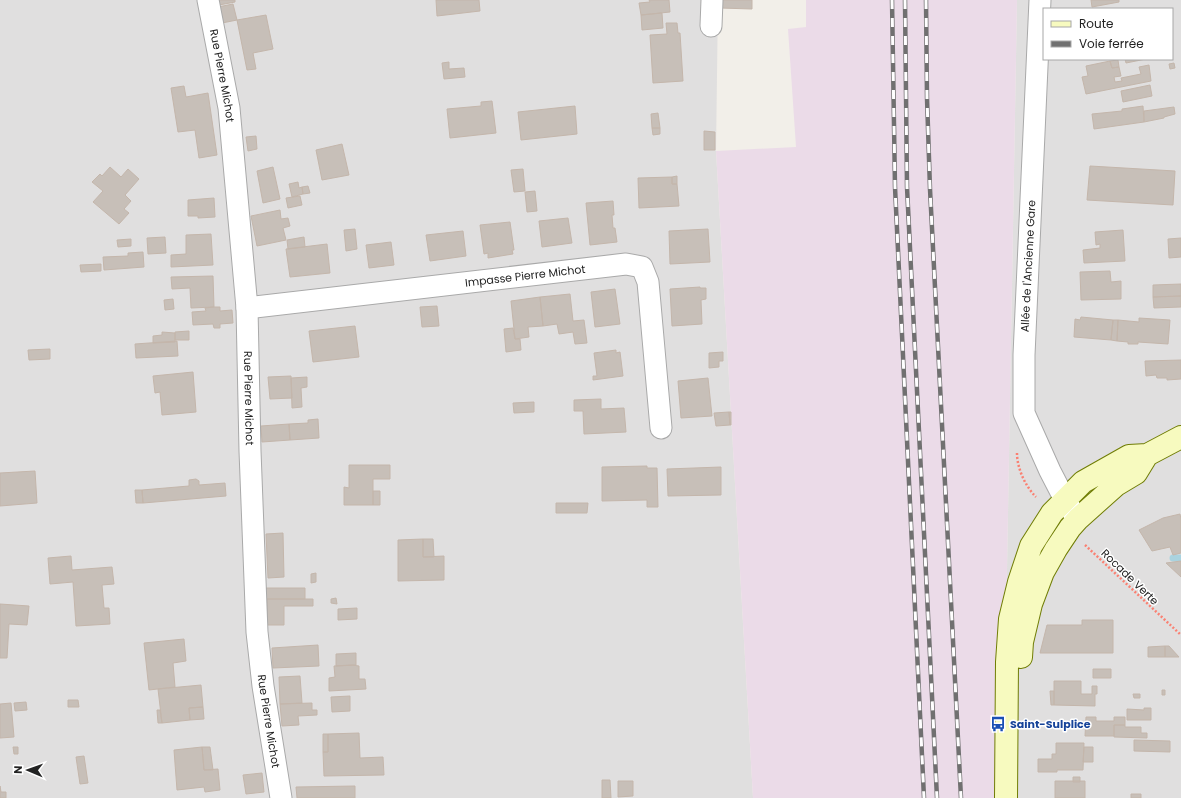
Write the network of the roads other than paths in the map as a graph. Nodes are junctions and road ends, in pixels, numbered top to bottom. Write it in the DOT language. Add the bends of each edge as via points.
graph roads {
  1 [pos="208,0"];
  2 [pos="712,0"];
  3 [pos="1040,0"];
  4 [pos="711,26"];
  5 [pos="247,308"];
  6 [pos="661,428"];
  7 [pos="1181,437"];
  8 [pos="1147,455"];
  9 [pos="1065,500"];
  10 [pos="1074,523"];
  11 [pos="281,798"];
  12 [pos="1006,798"];
  13 [pos="1019,798"];
  1 -- 5 [label="street, Rue Pierre Michot" via="229,108"];
  2 -- 4 [label="street"];
  3 -- 9 [label="street, Allée de l'Ancienne Gare" via="1024,355 1024,413"];
  5 -- 6 [label="street, Impasse Pierre Michot" via="626,264 642,268 648,282"];
  5 -- 11 [label="street, Rue Pierre Michot" via="257,632 262,686"];
  7 -- 8 [label="main road"];
  8 -- 9 [label="main road" via="1129,456 1082,482"];
  8 -- 10 [label="main road" via="1136,473 1116,485"];
  9 -- 10 [label="street, Allée de l'Ancienne Gare"];
  9 -- 12 [label="main road" via="1052,513 1031,546 1018,582 1010,619 1007,662"];
  10 -- 13 [label="main road" via="1043,572 1031,604 1022,642"];
}
